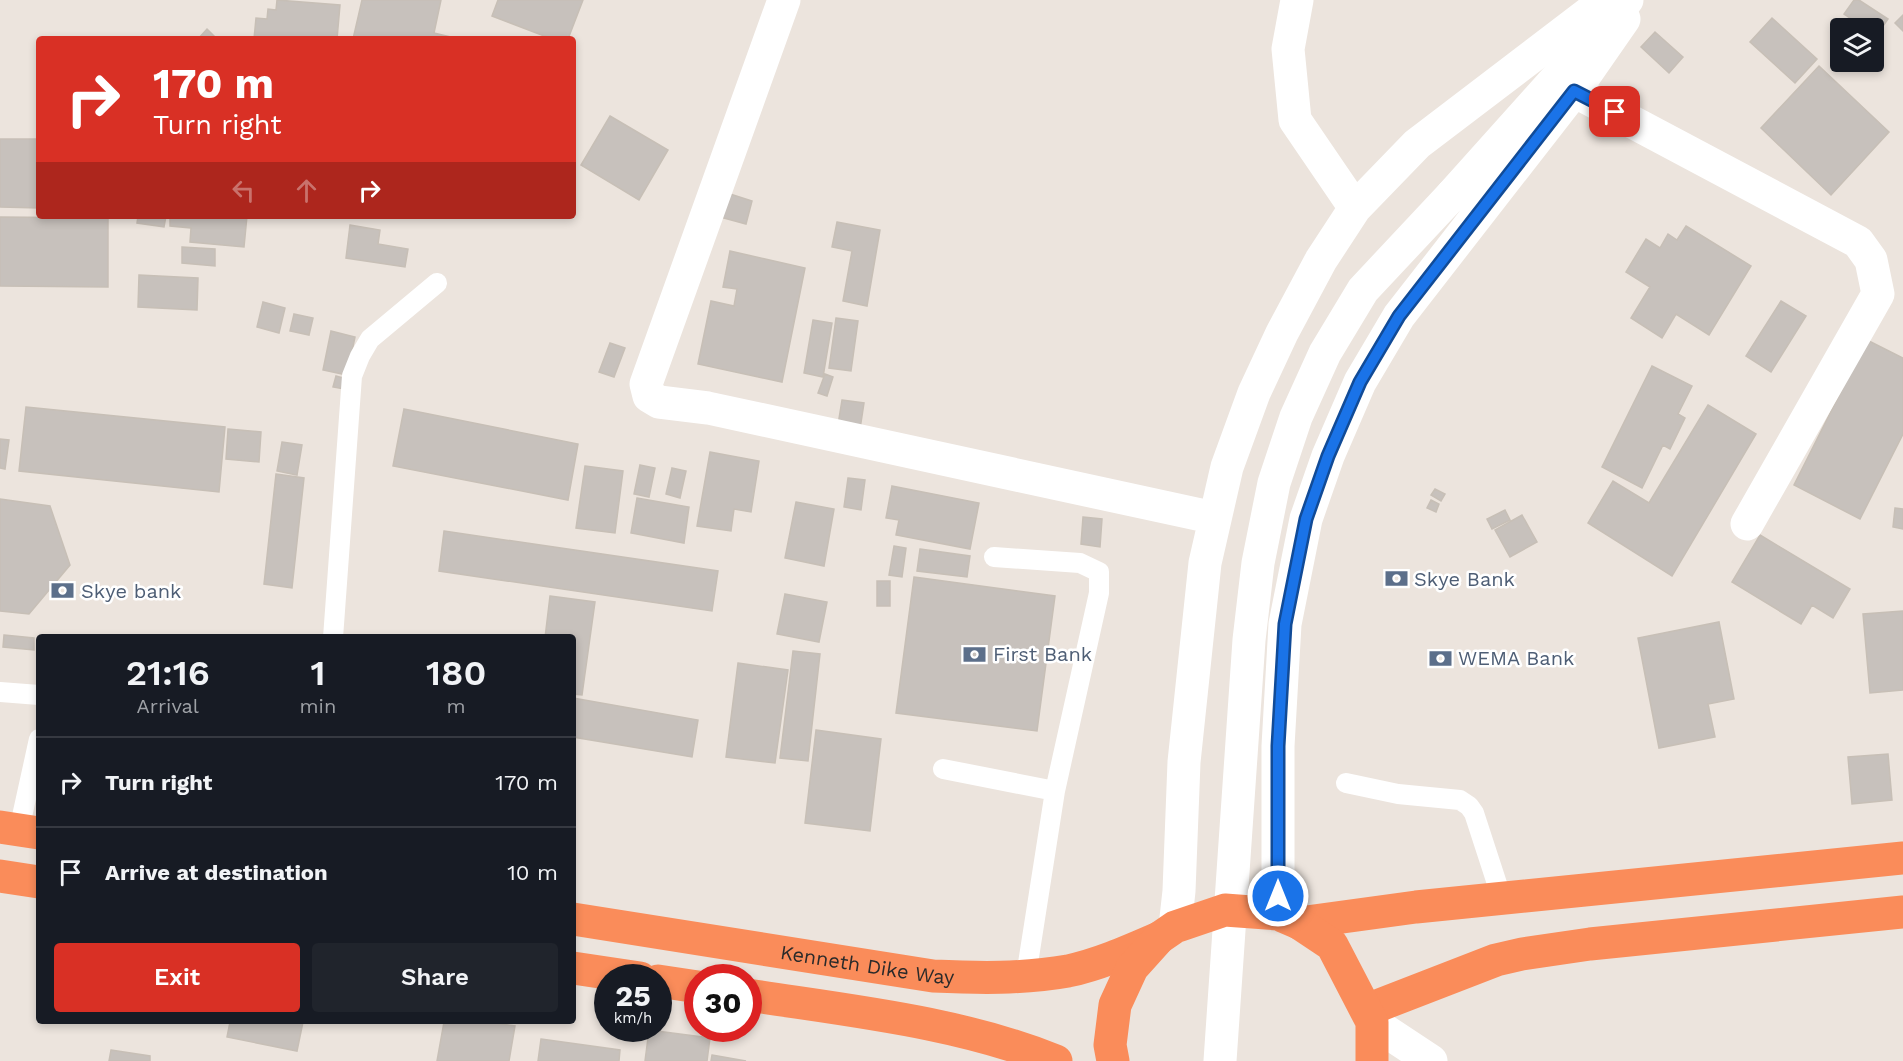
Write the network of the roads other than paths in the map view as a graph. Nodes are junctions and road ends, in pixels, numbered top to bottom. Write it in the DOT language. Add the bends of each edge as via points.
graph roads {
  1 [pos="784,0"];
  2 [pos="1297,0"];
  3 [pos="1606,0"];
  4 [pos="1627,0"];
  5 [pos="1638,0"];
  6 [pos="1574,91"];
  7 [pos="1355,208"];
  8 [pos="437,283"];
  9 [pos="1215,518"];
  10 [pos="1747,524"];
  11 [pos="994,557"];
  12 [pos="333,634"];
  13 [pos="0,692"];
  14 [pos="36,695"];
  15 [pos="36,753"];
  16 [pos="943,769"];
  17 [pos="1346,783"];
  18 [pos="1055,791"];
  19 [pos="19,830"];
  20 [pos="1903,858"];
  21 [pos="0,876"];
  22 [pos="36,882"];
  23 [pos="1502,898"];
  24 [pos="1903,912"];
  25 [pos="1288,918"];
  26 [pos="576,919"];
  27 [pos="1167,932"];
  28 [pos="576,968"];
  29 [pos="594,971"];
  30 [pos="1026,976"];
  31 [pos="762,997"];
  32 [pos="1370,1016"];
  33 [pos="1056,1061"];
  34 [pos="1113,1061"];
  35 [pos="1220,1061"];
  36 [pos="1372,1061"];
  37 [pos="1431,1061"];
  1 -- 9 [label="street" via="646,384 649,396 659,402 708,408"];
  2 -- 7 [label="street" via="1288,49 1295,120"];
  3 -- 7 [label="street" via="1417,144"];
  4 -- 35 [label="street" via="1364,290 1325,353 1296,417 1274,483 1258,563 1249,640"];
  5 -- 6 [label="street"];
  6 -- 10 [label="street" via="1858,242 1871,260 1878,294"];
  6 -- 25 [label="street" via="1399,316 1360,382 1306,519 1285,624 1278,746"];
  7 -- 9 [label="street" via="1321,260 1254,393 1227,467"];
  8 -- 12 [label="lane" via="370,339 352,376"];
  9 -- 27 [label="street" via="1205,563 1184,762 1179,891"];
  11 -- 18 [label="lane" via="1080,563 1099,572 1099,592"];
  13 -- 14 [label="lane"];
  15 -- 19 [label="lane"];
  16 -- 18 [label="lane"];
  17 -- 23 [label="lane" via="1398,794 1460,800 1469,806 1478,822"];
  18 -- 30 [label="lane"];
  20 -- 23 [label="highway, Kenneth Dike Way"];
  21 -- 22 [label="highway"];
  23 -- 25 [label="highway, Kenneth Dike Way"];
  24 -- 32 [label="highway" via="1522,954 1486,963"];
  25 -- 27 [label="highway, Kenneth Dike Way" via="1225,910"];
  25 -- 32 [label="highway" via="1332,945"];
  26 -- 30 [label="highway, Kenneth Dike Way" via="933,976"];
  27 -- 30 [label="highway, Kenneth Dike Way" via="1115,957 1078,968"];
  27 -- 34 [label="highway" via="1132,968 1115,1005 1110,1045"];
  28 -- 29 [label="highway"];
  31 -- 33 [label="highway" via="971,1034"];
  32 -- 36 [label="highway"];
  32 -- 37 [label="street"];
}
